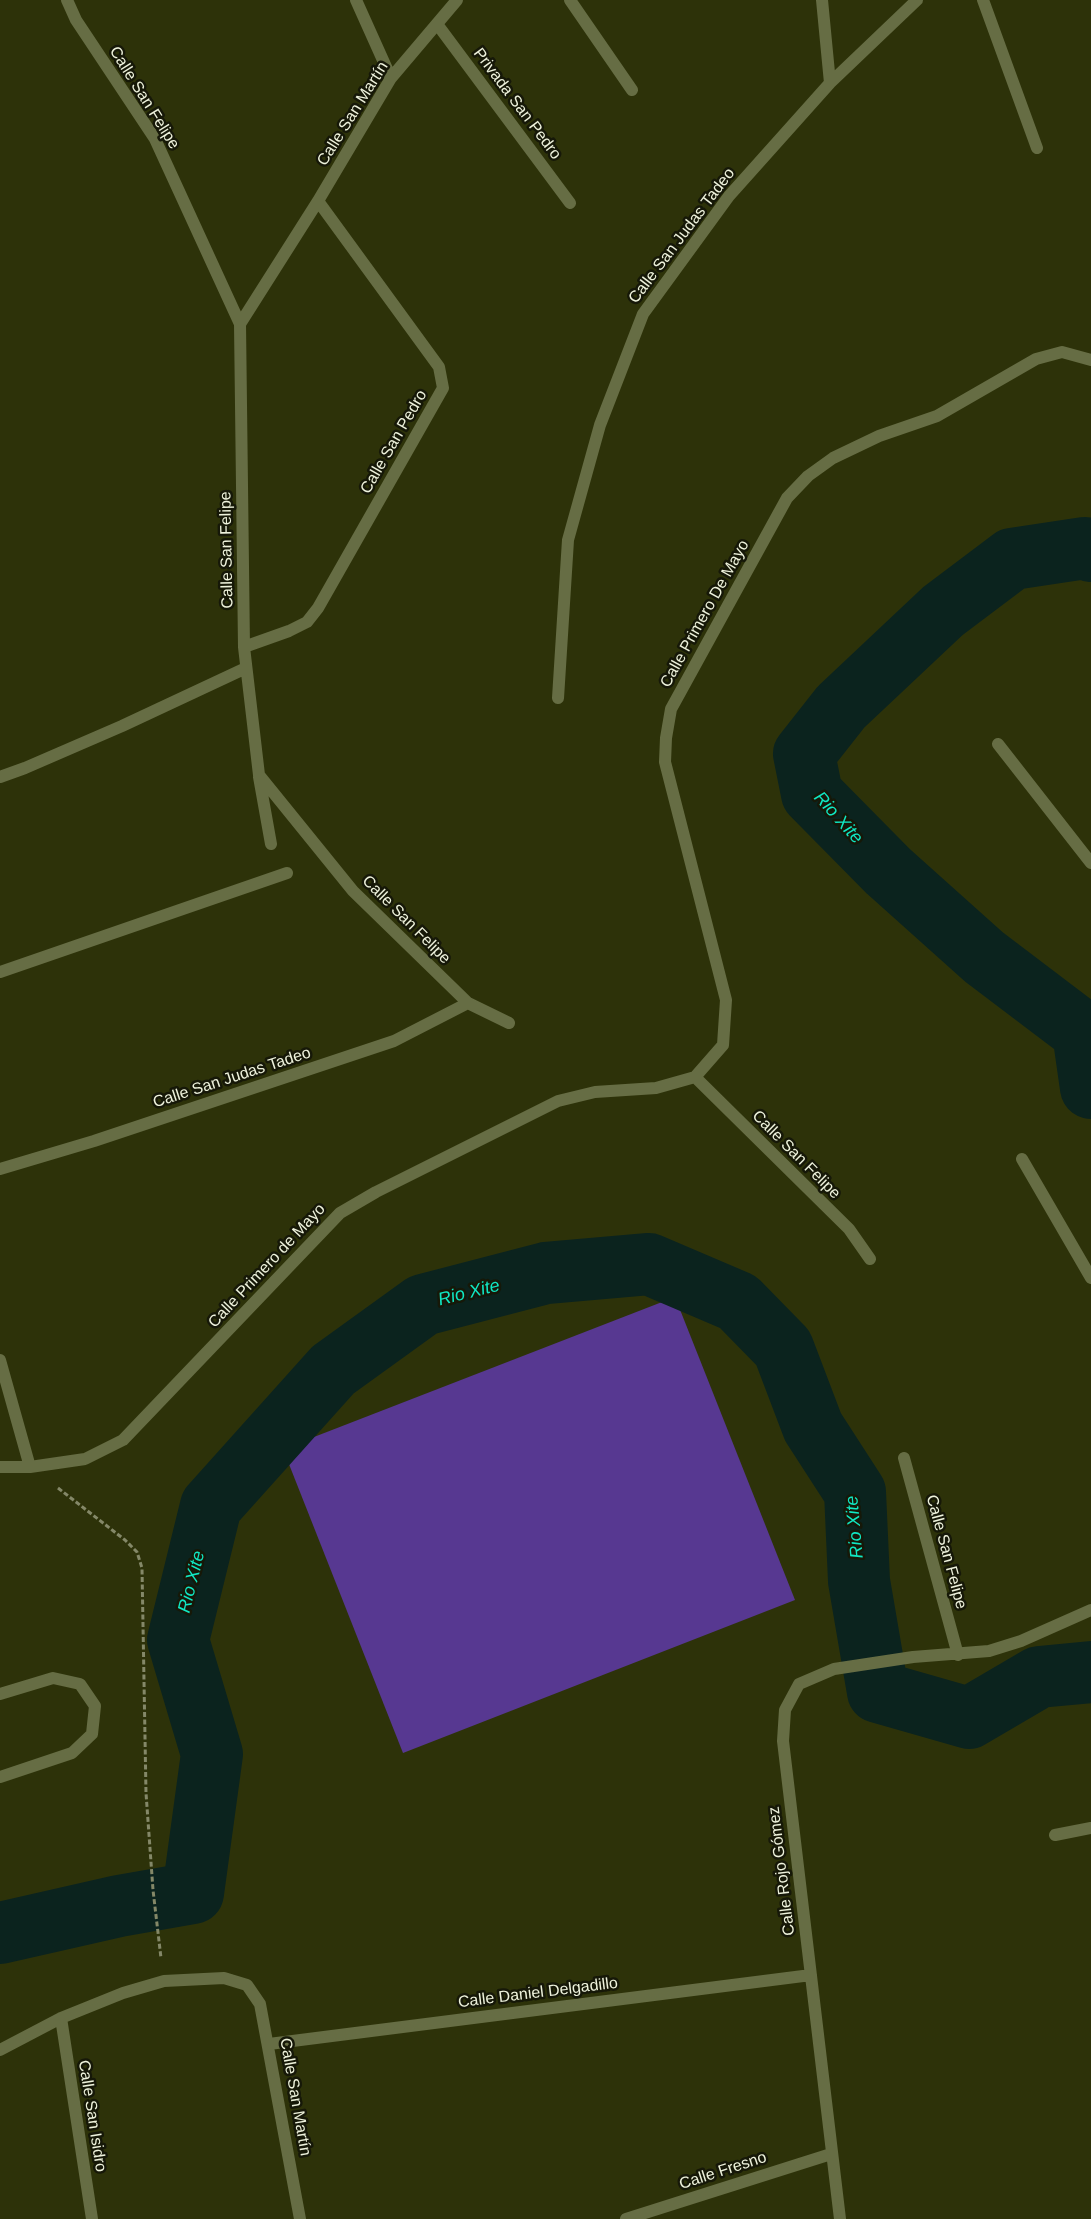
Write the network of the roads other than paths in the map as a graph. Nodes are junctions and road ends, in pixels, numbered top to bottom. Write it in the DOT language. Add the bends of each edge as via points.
graph roads {
  1 [pos="67,0"];
  2 [pos="356,0"];
  3 [pos="457,0"];
  4 [pos="570,0"];
  5 [pos="822,0"];
  6 [pos="917,0"];
  7 [pos="983,0"];
  8 [pos="437,24"];
  9 [pos="391,78"];
  10 [pos="830,83"];
  11 [pos="632,90"];
  12 [pos="1037,148"];
  13 [pos="318,202"];
  14 [pos="570,203"];
  15 [pos="240,324"];
  16 [pos="1091,360"];
  17 [pos="244,647"];
  18 [pos="246,668"];
  19 [pos="558,698"];
  20 [pos="998,744"];
  21 [pos="259,775"];
  22 [pos="0,777"];
  23 [pos="271,844"];
  24 [pos="1091,863"];
  25 [pos="287,873"];
  26 [pos="0,972"];
  27 [pos="468,1003"];
  28 [pos="509,1022"];
  29 [pos="695,1077"];
  30 [pos="1022,1159"];
  31 [pos="0,1169"];
  32 [pos="870,1259"];
  33 [pos="1091,1278"];
  34 [pos="0,1360"];
  35 [pos="904,1458"];
  36 [pos="30,1467"];
  37 [pos="0,1468"];
  38 [pos="1091,1610"];
  39 [pos="958,1655"];
  40 [pos="0,1694"];
  41 [pos="0,1777"];
  42 [pos="1091,1828"];
  43 [pos="1055,1835"];
  44 [pos="811,1975"];
  45 [pos="61,2018"];
  46 [pos="269,2044"];
  47 [pos="0,2050"];
  48 [pos="831,2154"];
  49 [pos="92,2219"];
  50 [pos="300,2219"];
  51 [pos="626,2219"];
  52 [pos="840,2219"];
  1 -- 15 [label="street, Calle San Felipe" via="76,20 155,139"];
  2 -- 9 [label="street"];
  3 -- 8 [label="street, Calle San Martín"];
  4 -- 11 [label="street"];
  5 -- 10 [label="street"];
  6 -- 10 [label="street, Calle San Judas Tadeo"];
  7 -- 12 [label="street"];
  8 -- 9 [label="street, Calle San Martín"];
  8 -- 14 [label="street, Privada San Pedro"];
  9 -- 13 [label="street, Calle San Martín"];
  10 -- 19 [label="street, Calle San Judas Tadeo" via="729,196 643,314 600,425 568,540"];
  13 -- 15 [label="street"];
  13 -- 17 [label="street, Calle San Pedro" via="438,367 443,388 318,608 307,622"];
  15 -- 17 [label="street, Calle San Felipe"];
  16 -- 29 [label="street, Calle Primero De Mayo" via="1062,352 1036,359 937,416 880,436 833,458 808,476 787,498 671,709 666,738 666,762 726,1000 722,1045"];
  17 -- 18 [label="street, Calle San Felipe"];
  18 -- 21 [label="street, Calle San Felipe"];
  18 -- 22 [label="street"];
  20 -- 24 [label="street"];
  21 -- 23 [label="street, Calle San Felipe"];
  21 -- 27 [label="street, Calle San Felipe" via="353,891"];
  25 -- 26 [label="street"];
  27 -- 28 [label="street, Calle San Felipe"];
  27 -- 31 [label="street, Calle San Judas Tadeo" via="394,1041"];
  29 -- 32 [label="street, Calle San Felipe" via="849,1229"];
  29 -- 36 [label="street, Calle Primero de Mayo" via="656,1088 596,1092 558,1101 340,1213 123,1440 85,1459"];
  30 -- 33 [label="street"];
  34 -- 36 [label="street"];
  35 -- 39 [label="street, Calle San Felipe"];
  36 -- 37 [label="street, Calle Primero de Mayo"];
  38 -- 39 [label="street, Calle Rojo Gómez" via="1021,1641 989,1651"];
  39 -- 44 [label="street, Calle Rojo Gómez" via="913,1657 834,1669 799,1684 785,1710 783,1741"];
  40 -- 41 [label="street" via="53,1678 80,1684 95,1706 92,1734 72,1753"];
  42 -- 43 [label="street"];
  44 -- 46 [label="street, Calle Daniel Delgadillo"];
  44 -- 48 [label="street, Calle Rojo Gómez"];
  45 -- 46 [label="street, Calle San Martín" via="123,1993 164,1981 224,1978 247,1985 260,2004"];
  45 -- 47 [label="street"];
  45 -- 49 [label="street, Calle San Isidro"];
  46 -- 50 [label="street, Calle San Martín"];
  48 -- 51 [label="street, Calle Fresno"];
  48 -- 52 [label="street, Calle Rojo Gómez"];
}
